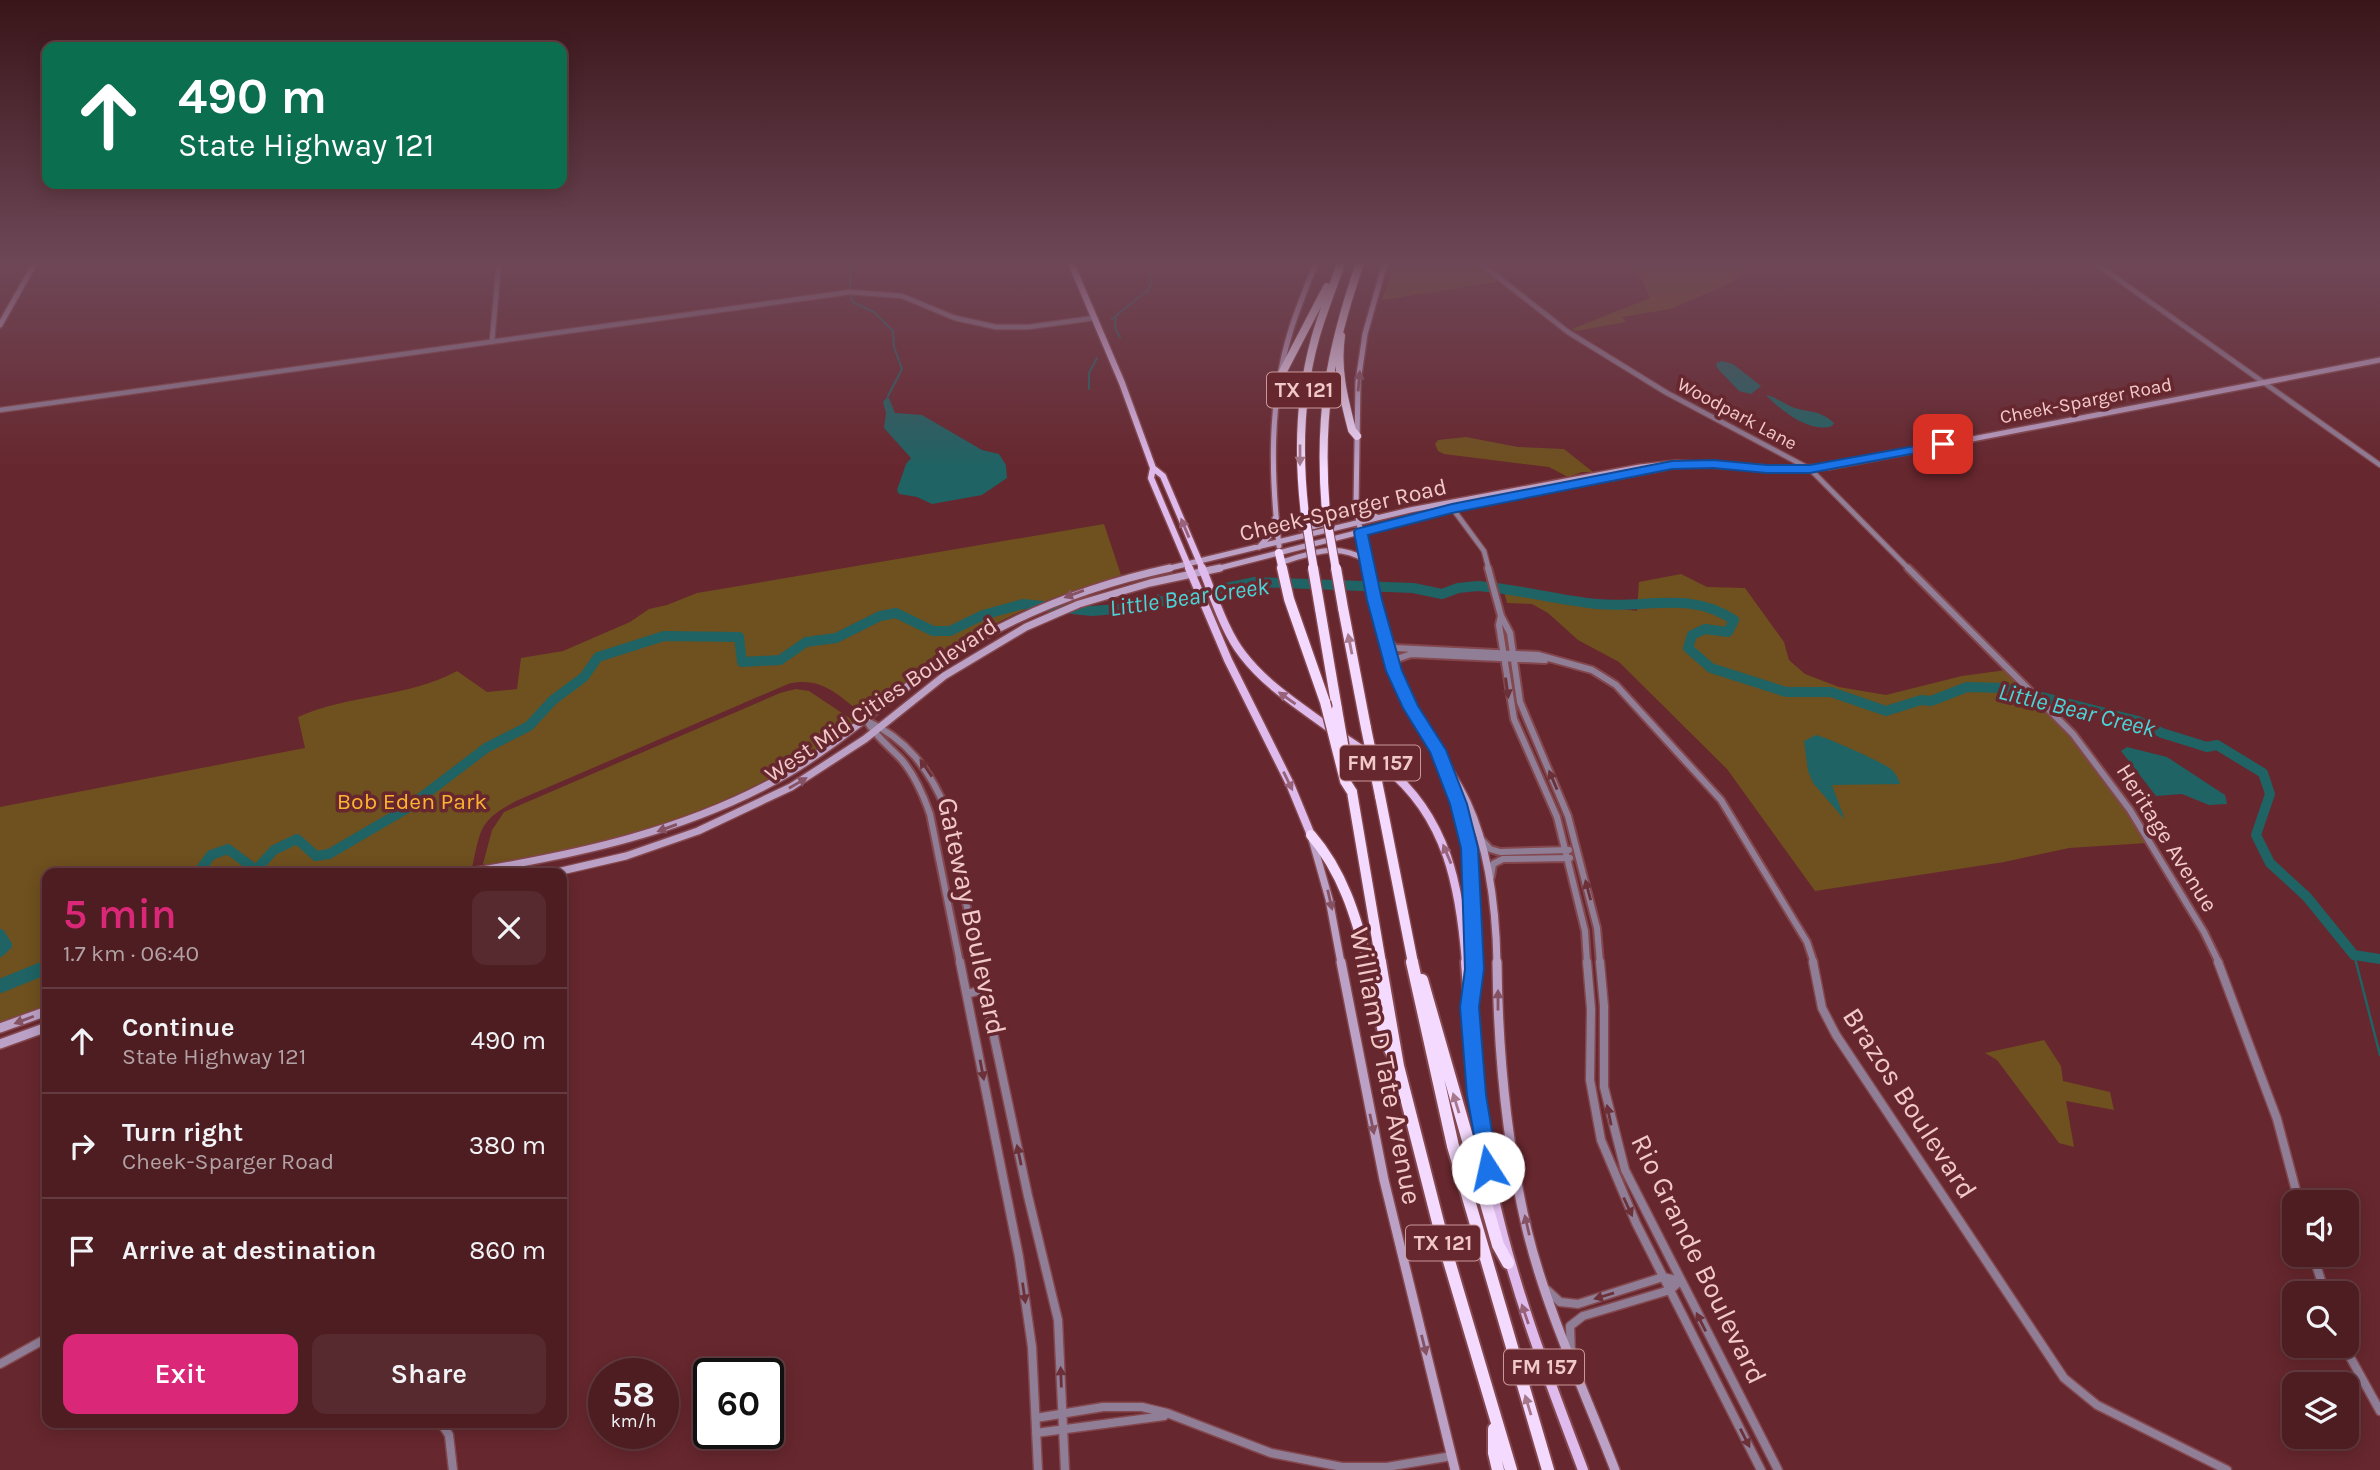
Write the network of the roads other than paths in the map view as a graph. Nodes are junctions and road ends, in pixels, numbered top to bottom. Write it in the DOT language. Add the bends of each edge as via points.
graph roads {
  1 [pos="493,332"];
  2 [pos="560,332"];
  3 [pos="1100,332"];
  4 [pos="1291,332"];
  5 [pos="1304,332"];
  6 [pos="1317,332"];
  7 [pos="1338,332"];
  8 [pos="1343,332"];
  9 [pos="1366,332"];
  10 [pos="1570,332"];
  11 [pos="2191,332"];
  12 [pos="492,341"];
  13 [pos="2380,360"];
  14 [pos="1279,379"];
  15 [pos="2263,383"];
  16 [pos="0,410"];
  17 [pos="1357,436"];
  18 [pos="2380,465"];
  19 [pos="1153,468"];
  20 [pos="1810,469"];
  21 [pos="1356,505"];
  22 [pos="1450,506"];
  23 [pos="1275,517"];
  24 [pos="1381,517"];
  25 [pos="1359,523"];
  26 [pos="1361,532"];
  27 [pos="1278,543"];
  28 [pos="1258,548"];
  29 [pos="1279,553"];
  30 [pos="1367,561"];
  31 [pos="1199,562"];
  32 [pos="1188,565"];
  33 [pos="1281,567"];
  34 [pos="1203,571"];
  35 [pos="1191,574"];
  36 [pos="1113,581"];
  37 [pos="1118,591"];
  38 [pos="1501,616"];
  39 [pos="1384,637"];
  40 [pos="1448,653"];
  41 [pos="1503,656"];
  42 [pos="1514,656"];
  43 [pos="1394,671"];
  44 [pos="867,721"];
  45 [pos="882,727"];
  46 [pos="873,733"];
  47 [pos="1438,750"];
  48 [pos="1352,792"];
  49 [pos="1311,835"];
  50 [pos="1479,837"];
  51 [pos="1568,854"];
  52 [pos="1579,854"];
  53 [pos="498,868"];
  54 [pos="567,870"];
  55 [pos="1490,882"];
  56 [pos="1405,930"];
  57 [pos="985,989"];
  58 [pos="967,994"];
  59 [pos="1470,1007"];
  60 [pos="42,1013"];
  61 [pos="0,1028"];
  62 [pos="42,1029"];
  63 [pos="0,1044"];
  64 [pos="1590,1051"];
  65 [pos="1603,1053"];
  66 [pos="1398,1066"];
  67 [pos="2296,1190"];
  68 [pos="1508,1263"];
  69 [pos="1664,1278"];
  70 [pos="1680,1281"];
  71 [pos="1547,1290"];
  72 [pos="1670,1290"];
  73 [pos="42,1341"];
  74 [pos="1571,1356"];
  75 [pos="2351,1358"];
  76 [pos="0,1364"];
  77 [pos="2380,1411"];
  78 [pos="1062,1414"];
  79 [pos="1169,1415"];
  80 [pos="1036,1418"];
  81 [pos="1494,1418"];
  82 [pos="444,1428"];
  83 [pos="1063,1429"];
  84 [pos="1037,1433"];
  85 [pos="1452,1456"];
  86 [pos="453,1470"];
  87 [pos="1038,1470"];
  88 [pos="1065,1470"];
  89 [pos="1455,1470"];
  90 [pos="1498,1470"];
  91 [pos="1511,1470"];
  92 [pos="1548,1470"];
  93 [pos="1583,1470"];
  94 [pos="1615,1470"];
  95 [pos="1761,1470"];
  96 [pos="1777,1470"];
  97 [pos="2227,1470"];
  1 -- 12 [label="street"];
  2 -- 12 [label="street"];
  3 -- 19 [label="main road, FM 157"];
  4 -- 14 [label="main road"];
  5 -- 14 [label="highway"];
  6 -- 48 [label="highway, TX 121, one-way, bridge" via="1302,409 1300,461"];
  56 -- 7 [label="highway, TX 121, one-way, bridge" via="1326,513 1322,407"];
  8 -- 17 [label="highway" via="1338,371"];
  17 -- 9 [label="main road, one-way"];
  10 -- 20 [label="street, Woodpark Lane" via="1688,405"];
  11 -- 15 [label="street"];
  12 -- 16 [label="street"];
  13 -- 15 [label="main road, Cheek-Sparger Road"];
  14 -- 23 [label="main road" via="1273,457"];
  15 -- 18 [label="street"];
  15 -- 20 [label="main road, Cheek-Sparger Road"];
  17 -- 21 [label="main road"];
  31 -- 19 [label="main road, FM 157, one-way" via="1163,476"];
  19 -- 32 [label="main road, FM 157" via="1150,478"];
  20 -- 22 [label="main road, Cheek-Sparger Road" via="1672,465"];
  20 -- 67 [label="street, Heritage Avenue" via="2073,734 2115,787 2204,932 2243,1022"];
  21 -- 23 [label="main road" via="1345,516 1295,529 1286,528"];
  21 -- 24 [label="main road"];
  21 -- 25 [label="main road"];
  22 -- 24 [label="main road, Cheek-Sparger Road"];
  22 -- 26 [label="main road, Cheek-Sparger Road"];
  22 -- 38 [label="street, Rio Grande Boulevard" via="1476,538"];
  23 -- 27 [label="main road"];
  23 -- 28 [label="main road" via="1270,535"];
  24 -- 25 [label="main road, Cheek-Sparger Road"];
  25 -- 26 [label="main road"];
  25 -- 27 [label="main road, Cheek-Sparger Road"];
  26 -- 29 [label="main road, Cheek-Sparger Road"];
  26 -- 30 [label="main road"];
  27 -- 28 [label="main road, Cheek-Sparger Road"];
  27 -- 29 [label="main road"];
  28 -- 31 [label="main road, Cheek-Sparger Road"];
  29 -- 33 [label="highway"];
  29 -- 34 [label="main road, Cheek-Sparger Road"];
  30 -- 33 [label="main road" via="1354,551 1336,548 1285,561"];
  30 -- 39 [label="main road"];
  31 -- 32 [label="main road, Cheek-Sparger Road"];
  31 -- 34 [label="main road, FM 157"];
  32 -- 35 [label="main road, FM 157"];
  32 -- 36 [label="main road, West Mid Cities Boulevard"];
  33 -- 48 [label="highway, bridge"];
  34 -- 35 [label="main road, Cheek-Sparger Road"];
  59 -- 34 [label="main road, FM 157, one-way" via="1460,898 1452,866 1427,815 1387,768 1271,686 1241,653"];
  35 -- 37 [label="main road, West Mid Cities Boulevard"];
  35 -- 49 [label="main road, FM 157, one-way"];
  36 -- 37 [label="main road"];
  36 -- 44 [label="main road, West Mid Cities Boulevard, one-way" via="1052,603 982,637"];
  37 -- 45 [label="main road, West Mid Cities Boulevard" via="1003,639 944,676"];
  38 -- 41 [label="street, Rio Grande Boulevard"];
  38 -- 42 [label="street, Rio Grande Boulevard"];
  39 -- 40 [label="street, Brazos Boulevard" via="1395,648"];
  39 -- 43 [label="main road"];
  40 -- 41 [label="street, Brazos Boulevard"];
  40 -- 43 [label="street, Brazos Boulevard" via="1398,656"];
  41 -- 42 [label="street, Brazos Boulevard"];
  41 -- 51 [label="street, Rio Grande Boulevard, one-way" via="1514,719 1550,798"];
  52 -- 42 [label="street, Rio Grande Boulevard, one-way" via="1561,797 1522,710"];
  42 -- 97 [label="street, Brazos Boulevard" via="1588,668 1616,685 1721,800 1807,942 1822,1008 1836,1035 2064,1378 2097,1405"];
  43 -- 47 [label="main road"];
  44 -- 45 [label="street, Gateway Boulevard"];
  44 -- 46 [label="street, Gateway Boulevard"];
  44 -- 53 [label="main road, West Mid Cities Boulevard, one-way" via="799,768 694,818 592,850"];
  45 -- 46 [label="main road, West Mid Cities Boulevard"];
  57 -- 45 [label="street, Gateway Boulevard, one-way" via="942,797 928,769"];
  54 -- 46 [label="main road, West Mid Cities Boulevard, one-way" via="626,856 737,814 792,788"];
  46 -- 58 [label="street, Gateway Boulevard" via="920,785"];
  47 -- 50 [label="main road" via="1467,802"];
  47 -- 59 [label="main road" via="1458,804 1471,862 1475,969"];
  48 -- 66 [label="highway, TX 121"];
  49 -- 66 [label="highway, FM 157" via="1320,843 1353,912 1386,1041"];
  49 -- 85 [label="main road, William D Tate Avenue, one-way" via="1332,909 1394,1229"];
  50 -- 51 [label="street" via="1500,852"];
  50 -- 55 [label="main road"];
  51 -- 52 [label="street"];
  51 -- 55 [label="street" via="1503,859 1493,864"];
  51 -- 64 [label="street, Rio Grande Boulevard" via="1586,931"];
  65 -- 52 [label="street, Rio Grande Boulevard, one-way" via="1597,928"];
  71 -- 55 [label="main road, one-way" via="1528,1233 1504,1110 1496,918"];
  68 -- 56 [label="highway, one-way"];
  92 -- 56 [label="highway, TX 121, one-way" via="1463,1182"];
  57 -- 58 [label="street"];
  78 -- 57 [label="street, Gateway Boulevard, one-way" via="1058,1320"];
  58 -- 80 [label="street, Gateway Boulevard, one-way" via="1019,1257"];
  59 -- 68 [label="main road, FM 157" via="1476,1095"];
  60 -- 61 [label="main road, one-way"];
  62 -- 63 [label="main road"];
  64 -- 65 [label="street"];
  64 -- 69 [label="street, Rio Grande Boulevard, one-way" via="1601,1140"];
  70 -- 65 [label="street, Rio Grande Boulevard, one-way" via="1625,1170 1608,1109"];
  66 -- 81 [label="highway, TX 121"];
  93 -- 68 [label="main road, FM 157, one-way"];
  69 -- 70 [label="street"];
  69 -- 71 [label="street, one-way" via="1578,1304 1560,1302"];
  69 -- 72 [label="street, Rio Grande Boulevard"];
  70 -- 72 [label="street"];
  96 -- 70 [label="street, Rio Grande Boulevard, one-way"];
  71 -- 74 [label="main road"];
  72 -- 74 [label="street" via="1583,1316 1570,1326"];
  72 -- 95 [label="street, Rio Grande Boulevard, one-way"];
  73 -- 76 [label="street"];
  74 -- 94 [label="main road"];
  75 -- 77 [label="street"];
  78 -- 79 [label="street" via="1125,1406"];
  78 -- 80 [label="street"];
  78 -- 83 [label="street, Gateway Boulevard"];
  79 -- 83 [label="street"];
  79 -- 85 [label="street" via="1193,1421 1235,1442 1316,1465 1379,1468"];
  80 -- 84 [label="street, Gateway Boulevard"];
  81 -- 90 [label="highway"];
  81 -- 91 [label="highway, TX 121"];
  82 -- 86 [label="street"];
  83 -- 84 [label="street"];
  83 -- 88 [label="street, Gateway Boulevard"];
  84 -- 87 [label="street, Gateway Boulevard"];
  85 -- 89 [label="main road, William D Tate Avenue"];
}
